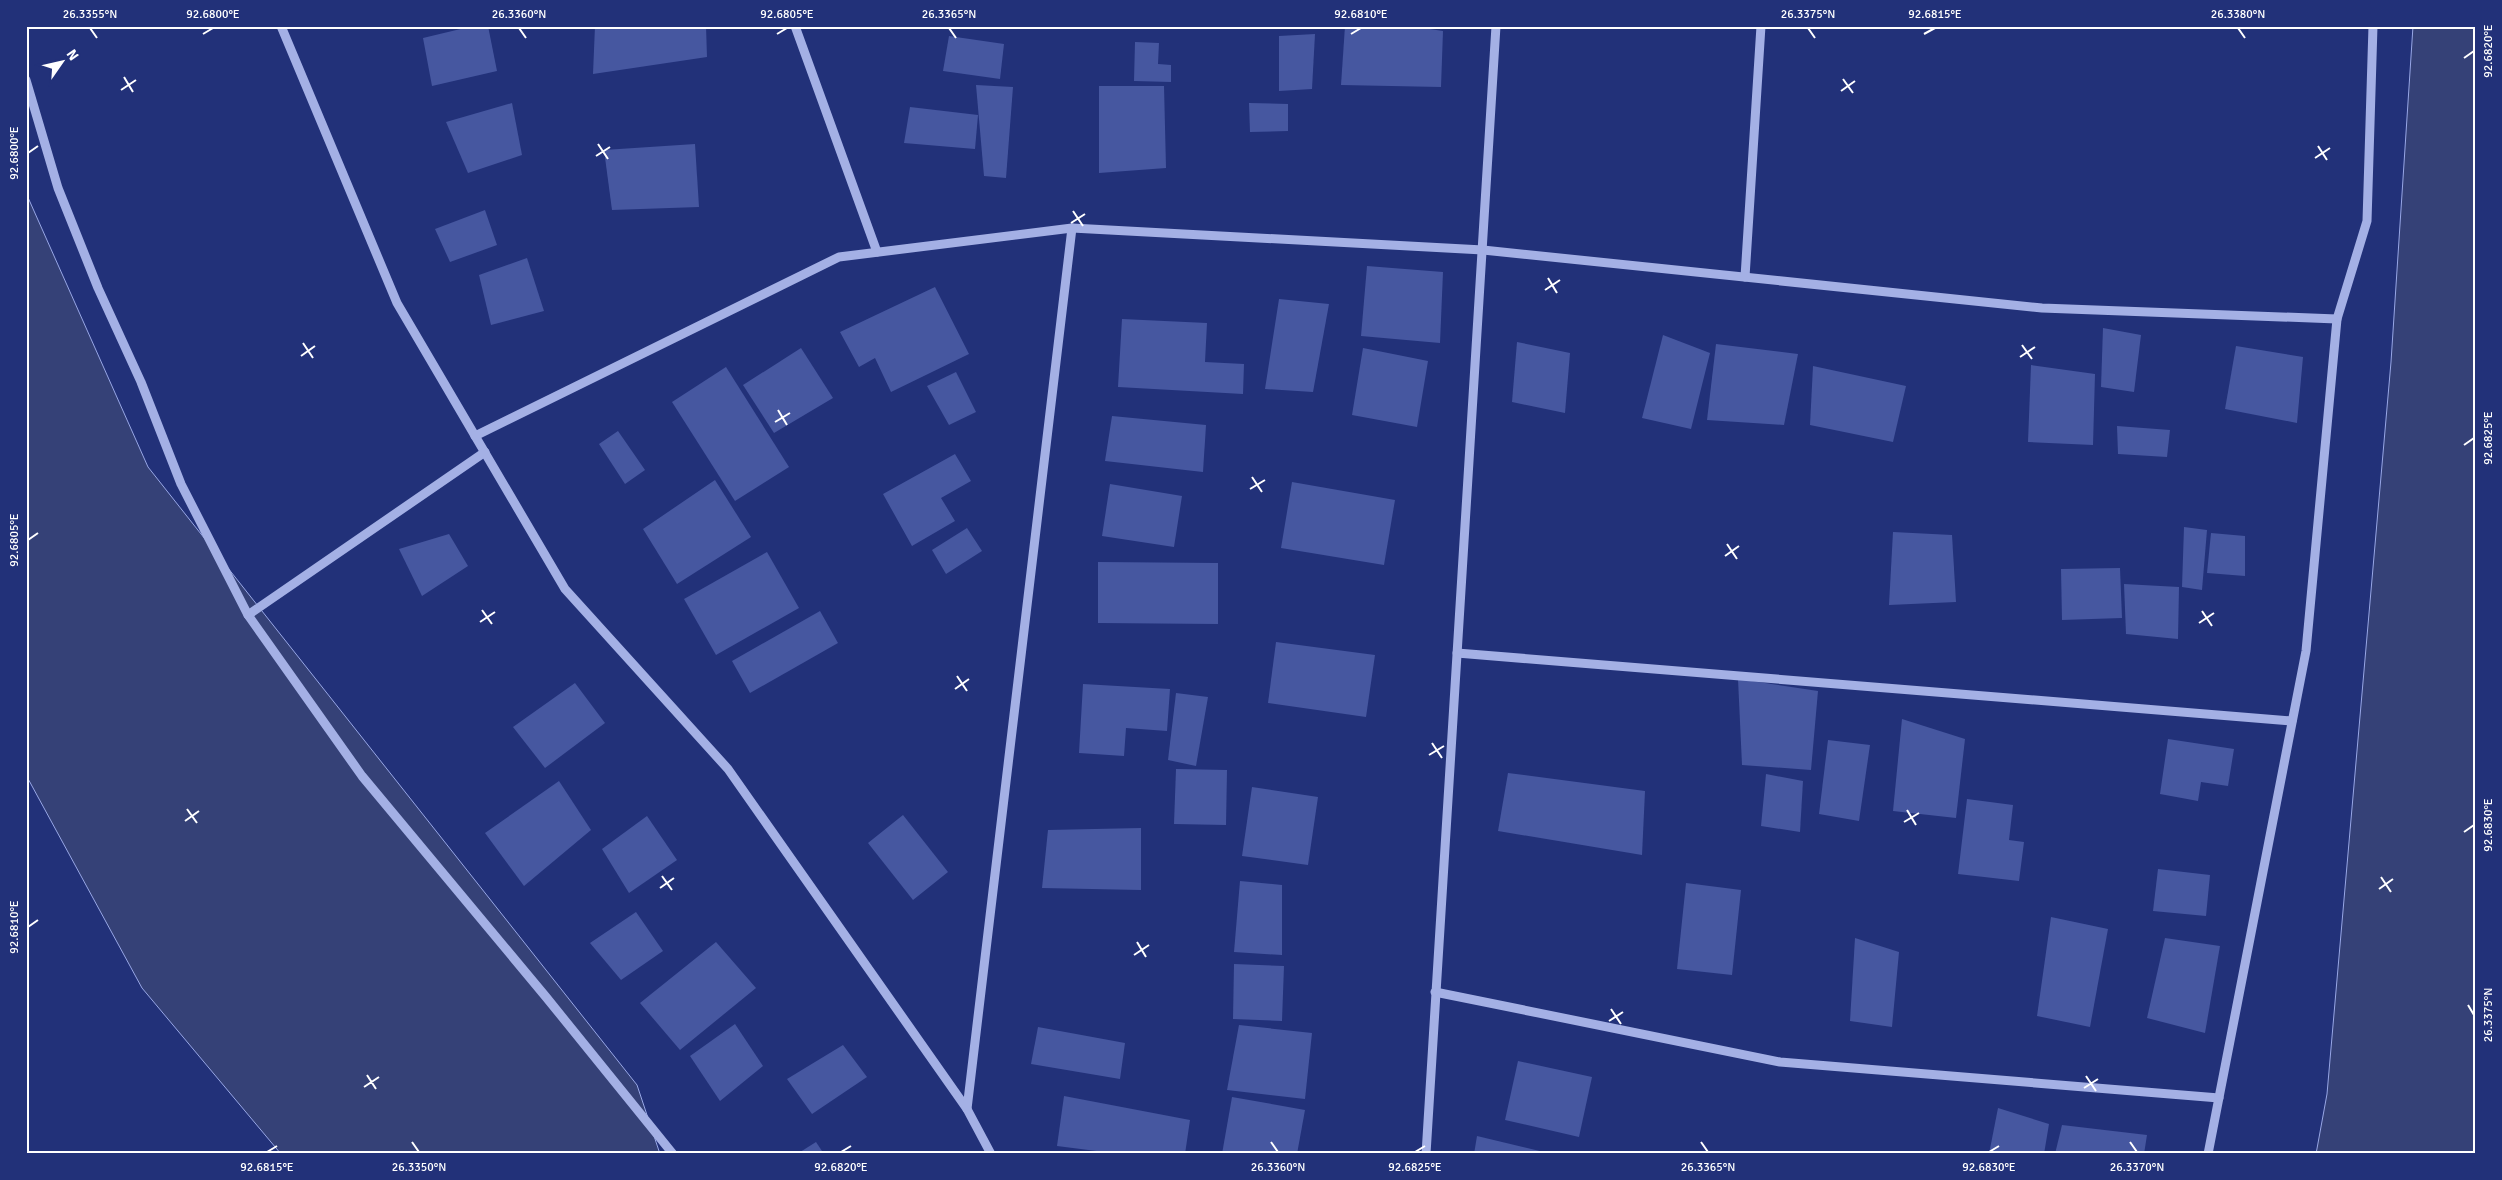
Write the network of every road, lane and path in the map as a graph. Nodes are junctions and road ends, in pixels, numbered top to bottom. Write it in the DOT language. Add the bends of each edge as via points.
graph roads {
  1 [pos="281,26"];
  2 [pos="795,26"];
  3 [pos="1496,26"];
  4 [pos="1761,26"];
  5 [pos="2373,26"];
  6 [pos="26,80"];
  7 [pos="1072,228"];
  8 [pos="1483,250"];
  9 [pos="877,252"];
  10 [pos="1745,277"];
  11 [pos="2337,319"];
  12 [pos="475,436"];
  13 [pos="484,452"];
  14 [pos="248,615"];
  15 [pos="1457,653"];
  16 [pos="2292,721"];
  17 [pos="1435,992"];
  18 [pos="2219,1098"];
  19 [pos="967,1109"];
  20 [pos="673,1154"];
  21 [pos="991,1154"];
  22 [pos="1426,1154"];
  23 [pos="2208,1154"];
  1 -- 12 [label="street" via="398,303"];
  2 -- 9 [label="street"];
  3 -- 8 [label="street"];
  4 -- 10 [label="street"];
  5 -- 11 [label="street" via="2367,220"];
  6 -- 14 [label="street" via="58,188 98,288 141,382 181,484"];
  7 -- 8 [label="street"];
  7 -- 9 [label="street"];
  7 -- 19 [label="street"];
  8 -- 10 [label="street"];
  8 -- 15 [label="street"];
  9 -- 12 [label="street" via="839,258"];
  10 -- 11 [label="street" via="2042,308"];
  11 -- 16 [label="street" via="2306,650"];
  12 -- 13 [label="street"];
  13 -- 14 [label="street"];
  13 -- 19 [label="street" via="565,589 728,769"];
  14 -- 20 [label="street" via="362,776"];
  15 -- 16 [label="street"];
  15 -- 17 [label="street"];
  16 -- 18 [label="street"];
  17 -- 18 [label="street" via="1780,1062"];
  17 -- 22 [label="street"];
  18 -- 23 [label="street"];
  19 -- 21 [label="street"];
}
